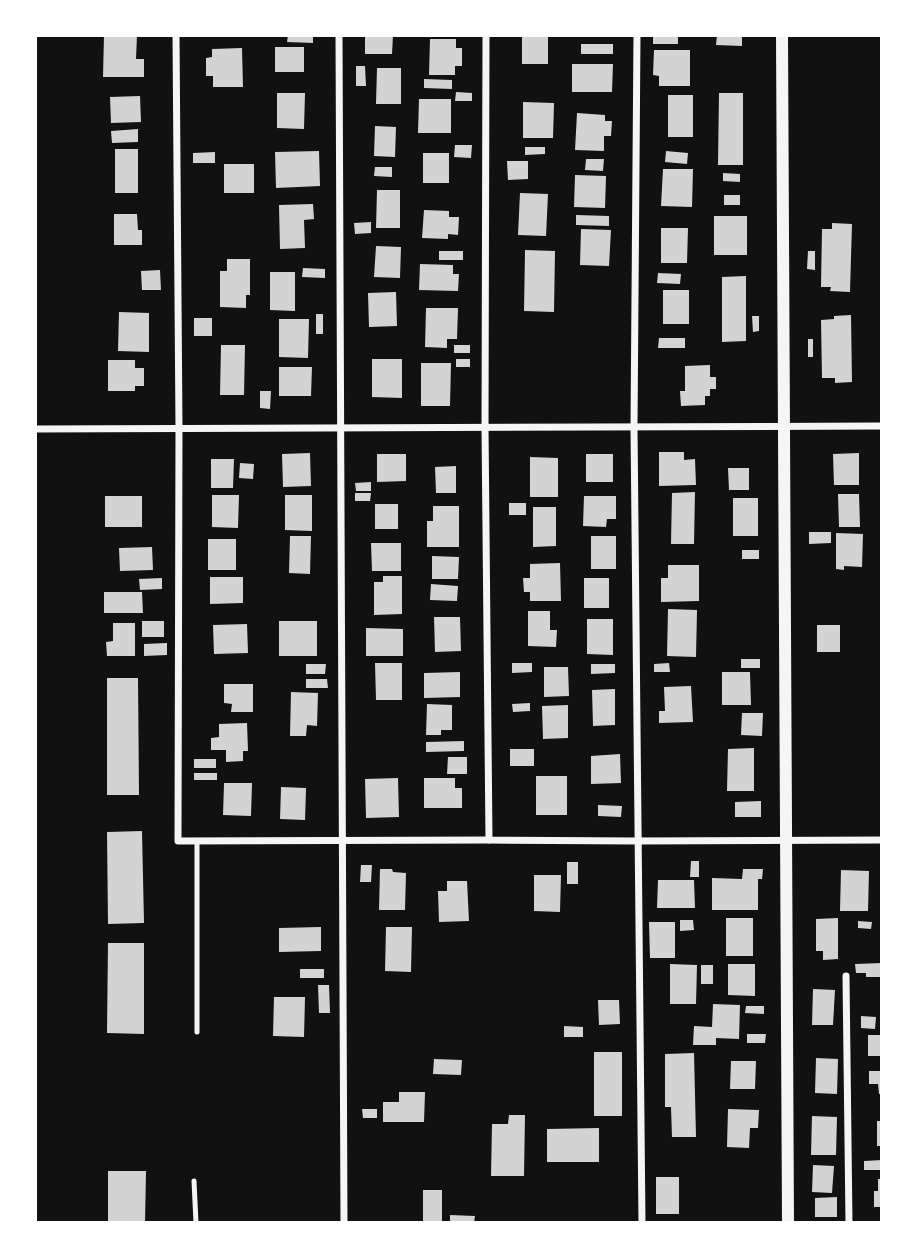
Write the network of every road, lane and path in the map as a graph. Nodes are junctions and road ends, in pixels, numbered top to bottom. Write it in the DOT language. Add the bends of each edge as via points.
graph roads {
  1 [pos="176,35"];
  2 [pos="339,35"];
  3 [pos="486,35"];
  4 [pos="637,35"];
  5 [pos="782,35"];
  6 [pos="784,426"];
  7 [pos="882,426"];
  8 [pos="485,427"];
  9 [pos="634,427"];
  10 [pos="179,428"];
  11 [pos="342,428"];
  12 [pos="35,429"];
  13 [pos="489,840"];
  14 [pos="787,840"];
  15 [pos="882,840"];
  16 [pos="197,841"];
  17 [pos="341,841"];
  18 [pos="637,841"];
  19 [pos="846,976"];
  20 [pos="197,1032"];
  21 [pos="194,1181"];
  22 [pos="196,1223"];
  23 [pos="344,1223"];
  24 [pos="642,1223"];
  25 [pos="788,1223"];
  26 [pos="849,1223"];
  1 -- 10 [label="street"];
  2 -- 11 [label="street"];
  3 -- 8 [label="street"];
  4 -- 9 [label="street"];
  5 -- 6 [label="street"];
  6 -- 7 [label="street"];
  6 -- 9 [label="street"];
  6 -- 14 [label="street"];
  8 -- 9 [label="street"];
  8 -- 11 [label="street"];
  8 -- 13 [label="street"];
  9 -- 18 [label="street"];
  10 -- 11 [label="street"];
  10 -- 12 [label="street"];
  10 -- 16 [label="street" via="178,841"];
  11 -- 17 [label="street"];
  13 -- 17 [label="street"];
  13 -- 18 [label="street"];
  14 -- 15 [label="street"];
  14 -- 18 [label="street"];
  14 -- 25 [label="street"];
  16 -- 17 [label="street"];
  16 -- 20 [label="lane"];
  17 -- 23 [label="street"];
  18 -- 24 [label="street"];
  19 -- 26 [label="street"];
  21 -- 22 [label="lane"];
}
